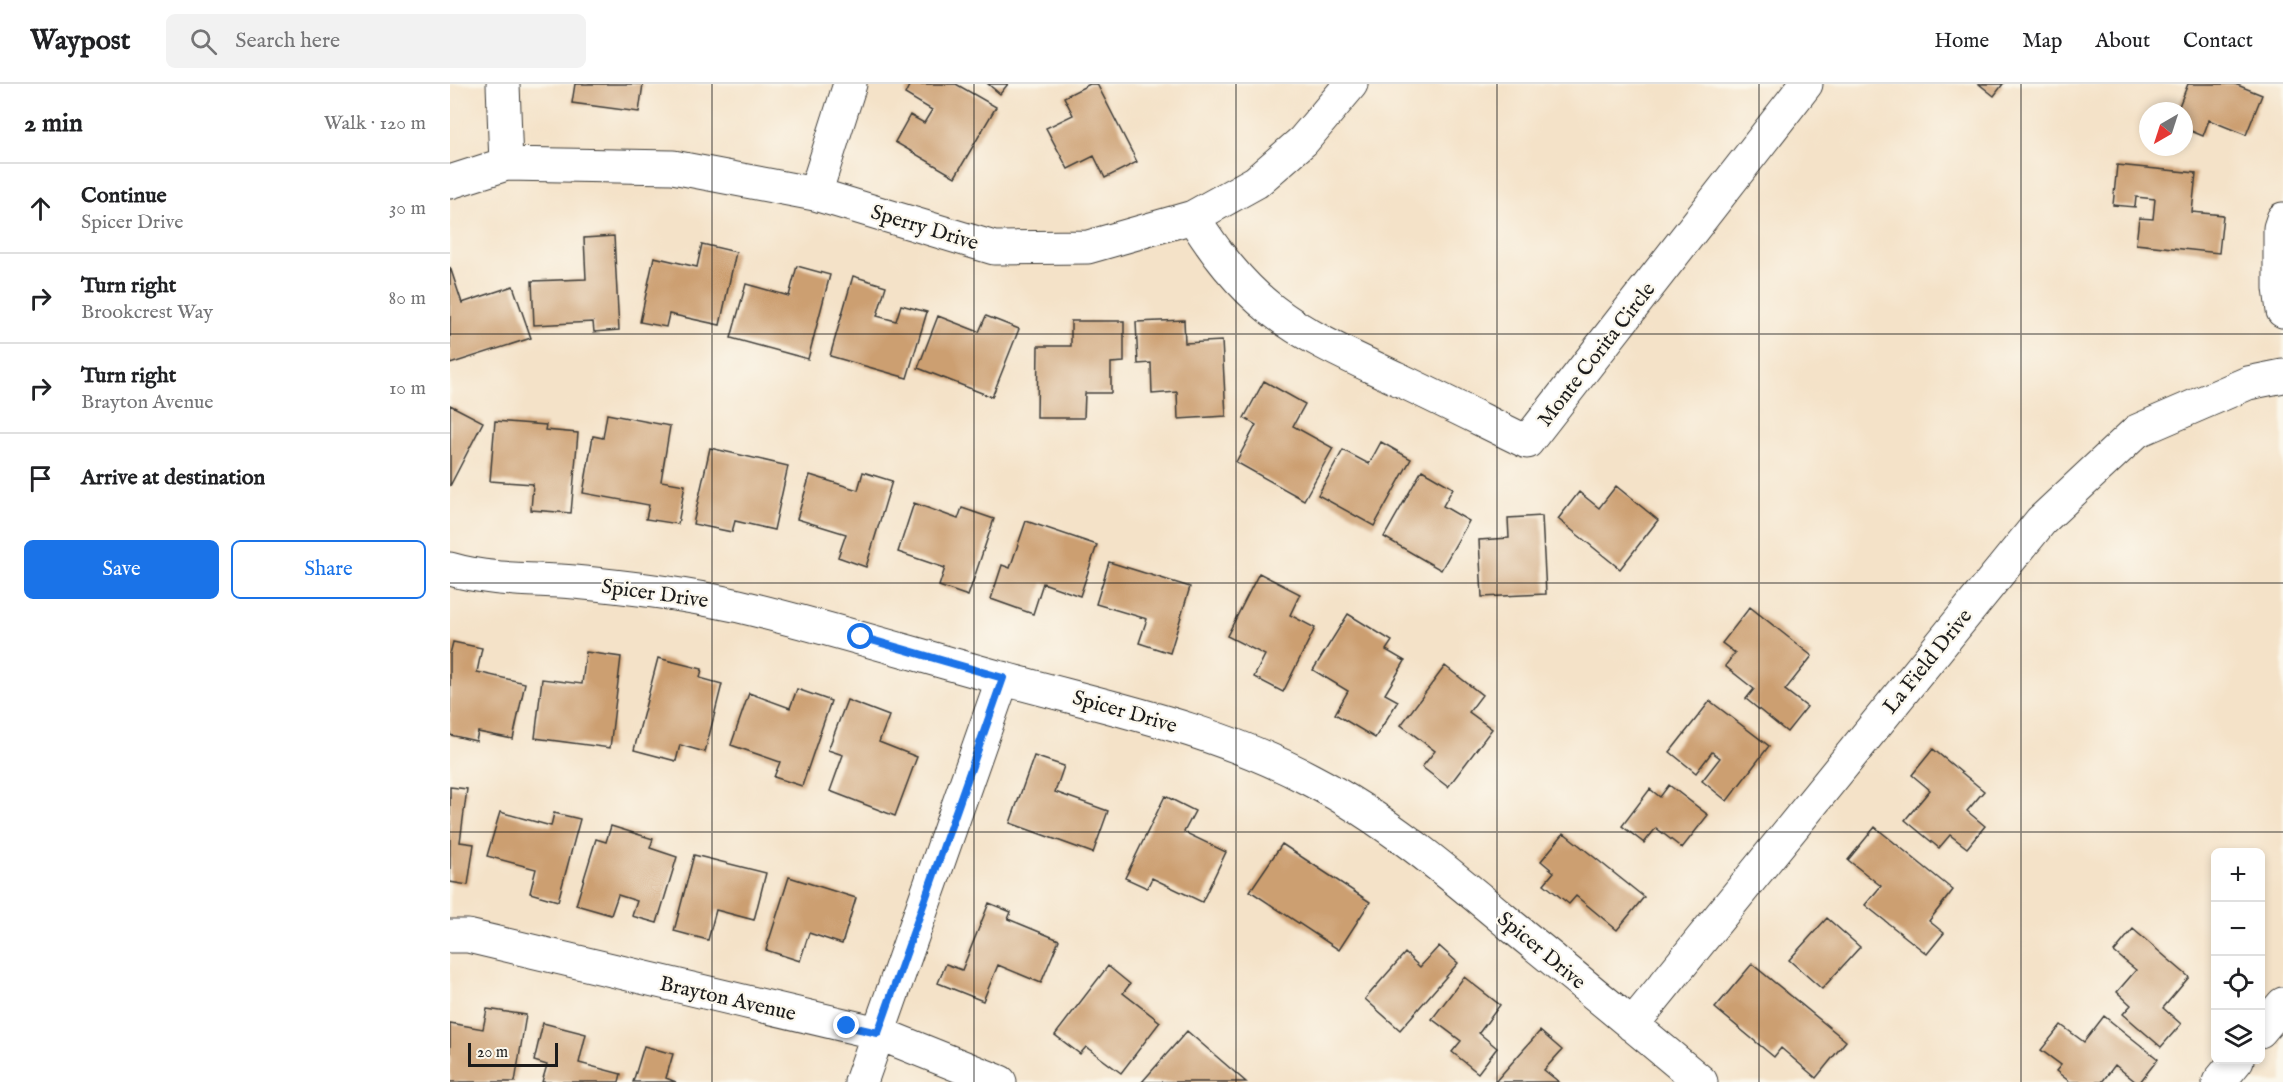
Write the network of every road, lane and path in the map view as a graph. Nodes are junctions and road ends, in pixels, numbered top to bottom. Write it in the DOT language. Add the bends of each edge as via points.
graph roads {
  1 [pos="503,84"];
  2 [pos="850,84"];
  3 [pos="1351,84"];
  4 [pos="1806,84"];
  5 [pos="506,164"];
  6 [pos="450,182"];
  7 [pos="815,194"];
  8 [pos="1193,217"];
  9 [pos="2283,219"];
  10 [pos="2283,311"];
  11 [pos="2283,376"];
  12 [pos="450,569"];
  13 [pos="1003,678"];
  14 [pos="450,936"];
  15 [pos="2283,1004"];
  16 [pos="1632,1025"];
  17 [pos="2265,1025"];
  18 [pos="878,1033"];
  19 [pos="2233,1064"];
  20 [pos="861,1082"];
  21 [pos="1000,1082"];
  22 [pos="1701,1082"];
  23 [pos="2219,1082"];
  1 -- 5 [label="street"];
  2 -- 7 [label="street"];
  3 -- 8 [label="street, Sperry Drive" via="1303,141 1256,182"];
  4 -- 8 [label="street, Monte Corita Circle" via="1527,442 1310,336 1242,283 1215,252"];
  5 -- 6 [label="street, Sperry Drive"];
  5 -- 7 [label="street, Sperry Drive" via="673,167"];
  7 -- 8 [label="street, Sperry Drive" via="994,248 1088,247"];
  9 -- 10 [label="street"];
  11 -- 16 [label="street, La Field Drive" via="2248,383 2137,431 2042,520"];
  12 -- 13 [label="street, Spicer Drive" via="507,580 573,582 683,595 861,637"];
  13 -- 16 [label="street, Spicer Drive" via="1185,728 1312,780 1378,819 1432,859"];
  13 -- 18 [label="street"];
  14 -- 18 [label="street, Brayton Avenue" via="468,936"];
  15 -- 17 [label="street"];
  16 -- 22 [label="street, Spicer Drive"];
  18 -- 20 [label="street"];
  18 -- 21 [label="street, Brayton Avenue"];
  19 -- 23 [label="street"];
}
